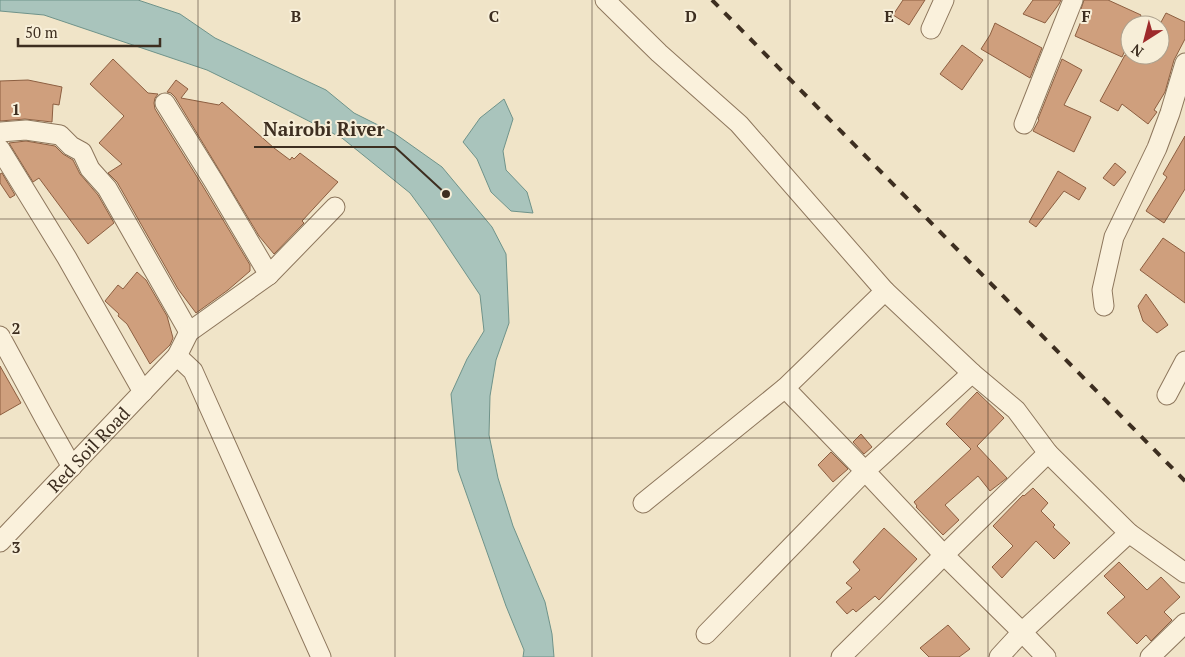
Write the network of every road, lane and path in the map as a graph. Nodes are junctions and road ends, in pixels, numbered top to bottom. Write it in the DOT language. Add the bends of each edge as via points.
graph roads {
  1 [pos="605,0"];
  2 [pos="944,0"];
  3 [pos="1072,0"];
  4 [pos="932,29"];
  5 [pos="1185,63"];
  6 [pos="165,103"];
  7 [pos="1024,124"];
  8 [pos="0,132"];
  9 [pos="0,149"];
  10 [pos="335,207"];
  11 [pos="269,275"];
  12 [pos="885,291"];
  13 [pos="1104,306"];
  14 [pos="190,332"];
  15 [pos="0,336"];
  16 [pos="177,356"];
  17 [pos="1185,361"];
  18 [pos="972,373"];
  19 [pos="785,388"];
  20 [pos="143,392"];
  21 [pos="1167,395"];
  22 [pos="1048,453"];
  23 [pos="72,467"];
  24 [pos="865,471"];
  25 [pos="643,503"];
  26 [pos="1128,533"];
  27 [pos="0,542"];
  28 [pos="944,555"];
  29 [pos="1185,573"];
  30 [pos="1185,623"];
  31 [pos="1022,632"];
  32 [pos="706,634"];
  33 [pos="321,657"];
  34 [pos="841,657"];
  35 [pos="999,657"];
  36 [pos="1046,657"];
  37 [pos="1150,657"];
  1 -- 12 [label="street" via="739,124"];
  2 -- 4 [label="street"];
  3 -- 7 [label="street"];
  5 -- 13 [label="street" via="1157,148 1114,237 1102,290"];
  6 -- 11 [label="street"];
  8 -- 14 [label="street" via="26,130 60,135 82,152 90,169 107,188"];
  9 -- 20 [label="street"];
  10 -- 11 [label="street"];
  11 -- 14 [label="street"];
  12 -- 18 [label="street"];
  12 -- 19 [label="street"];
  14 -- 16 [label="street, Red Soil Road"];
  15 -- 23 [label="street"];
  16 -- 20 [label="street, Red Soil Road"];
  16 -- 33 [label="street" via="192,371"];
  17 -- 21 [label="street"];
  18 -- 22 [label="street" via="1016,410"];
  18 -- 24 [label="street"];
  19 -- 24 [label="street"];
  19 -- 25 [label="street"];
  20 -- 23 [label="street, Red Soil Road"];
  22 -- 26 [label="street"];
  22 -- 28 [label="street"];
  23 -- 27 [label="street, Red Soil Road"];
  24 -- 28 [label="street"];
  24 -- 32 [label="street"];
  26 -- 29 [label="street"];
  26 -- 31 [label="street"];
  28 -- 31 [label="street"];
  28 -- 34 [label="street"];
  30 -- 37 [label="street"];
  31 -- 35 [label="street"];
  31 -- 36 [label="street"];
}
